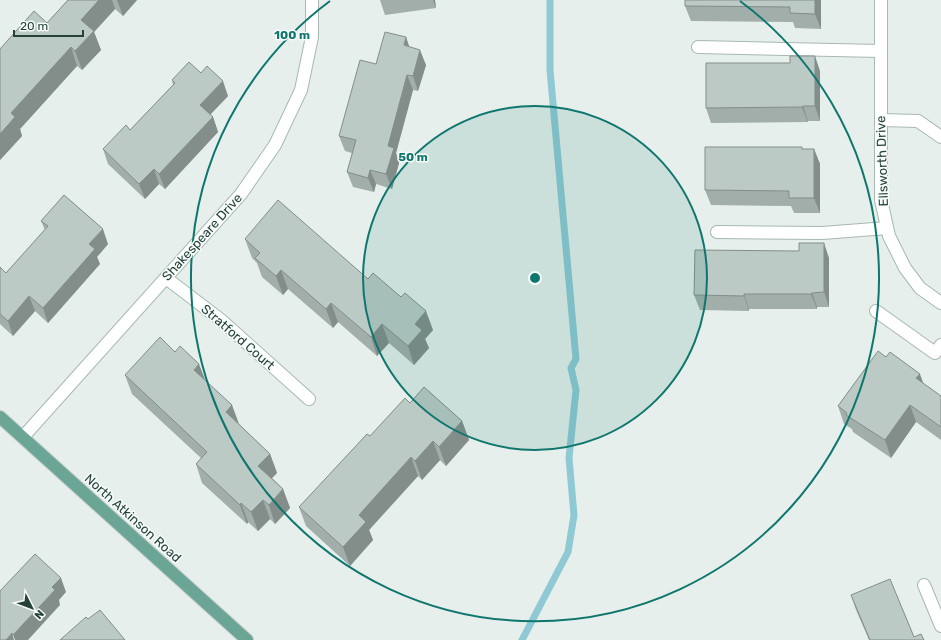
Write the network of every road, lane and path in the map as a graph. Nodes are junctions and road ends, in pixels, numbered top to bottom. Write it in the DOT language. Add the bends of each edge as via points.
graph roads {
  1 [pos="312,0"];
  2 [pos="881,0"];
  3 [pos="698,47"];
  4 [pos="881,51"];
  5 [pos="881,120"];
  6 [pos="941,138"];
  7 [pos="887,228"];
  8 [pos="717,232"];
  9 [pos="166,278"];
  10 [pos="941,303"];
  11 [pos="876,311"];
  12 [pos="939,352"];
  13 [pos="309,399"];
  14 [pos="0,417"];
  15 [pos="23,437"];
  16 [pos="924,585"];
  17 [pos="941,626"];
  18 [pos="247,640"];
  1 -- 9 [label="street, Shakespeare Drive" via="312,37 301,90 275,145 241,194"];
  2 -- 4 [label="street, Ellsworth Drive"];
  3 -- 4 [label="street"];
  4 -- 5 [label="street, Ellsworth Drive"];
  5 -- 6 [label="street" via="918,121"];
  5 -- 7 [label="street, Ellsworth Drive" via="881,200"];
  7 -- 8 [label="street" via="822,233"];
  7 -- 10 [label="street, Ellsworth Drive" via="904,268 920,288"];
  9 -- 13 [label="street, Stratford Court" via="221,320"];
  9 -- 15 [label="street, Shakespeare Drive"];
  11 -- 12 [label="street"];
  14 -- 15 [label="main road, North Atkinson Road"];
  15 -- 18 [label="main road, North Atkinson Road"];
  16 -- 17 [label="street"];
}
